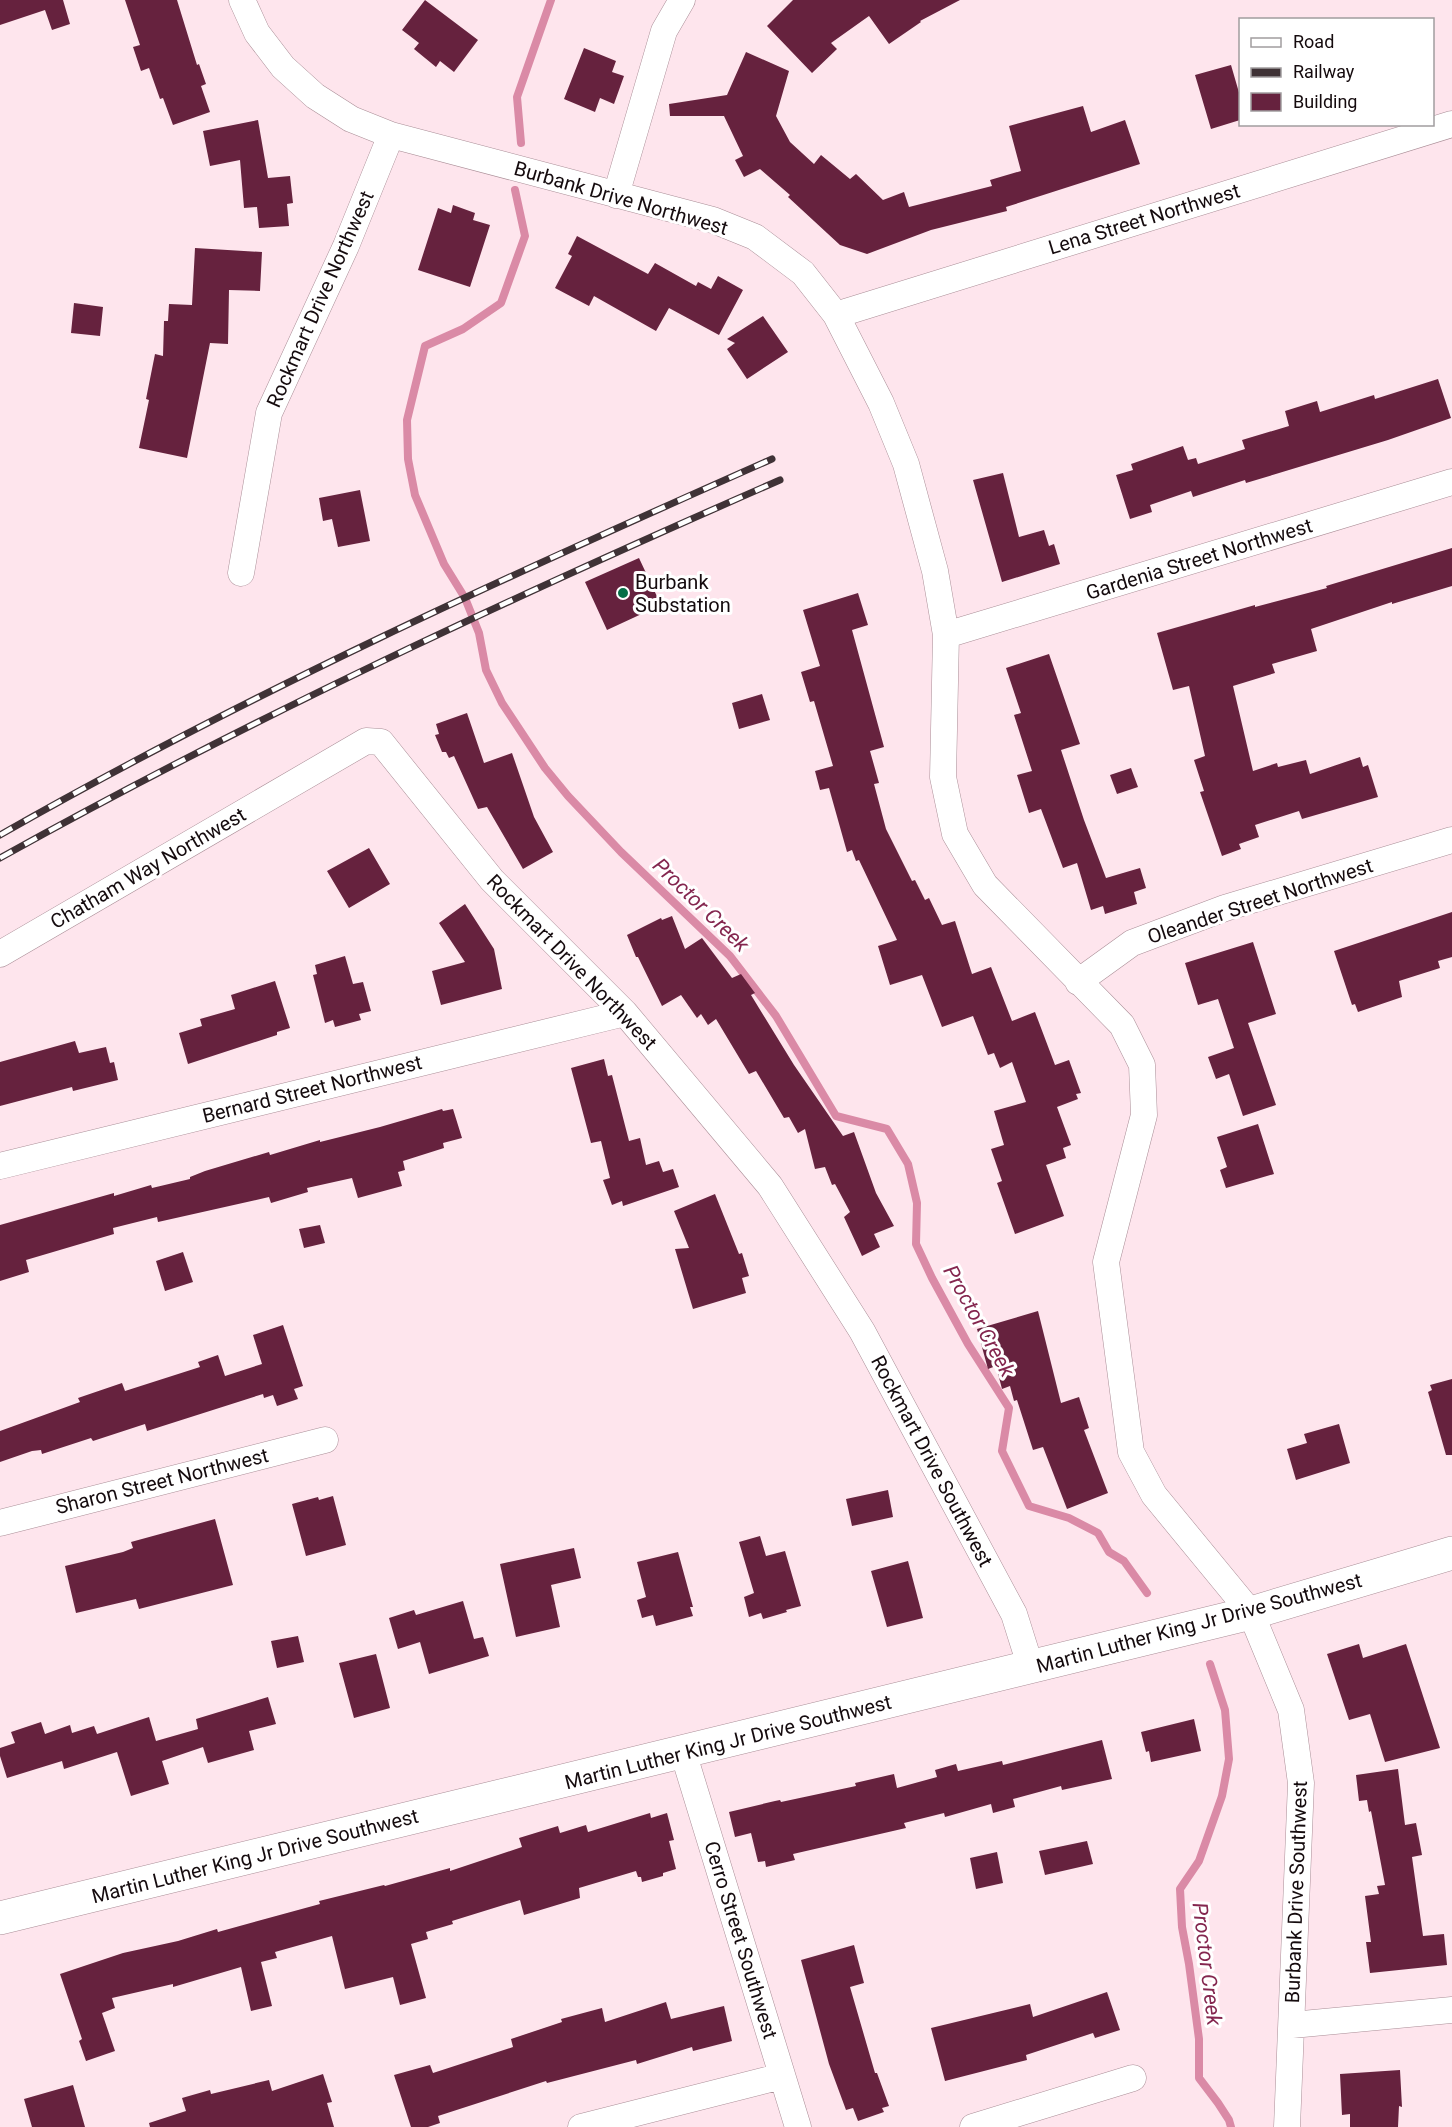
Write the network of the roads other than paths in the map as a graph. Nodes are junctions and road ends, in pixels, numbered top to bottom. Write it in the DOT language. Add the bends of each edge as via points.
graph roads {
  1 [pos="242,0"];
  2 [pos="682,0"];
  3 [pos="1452,124"];
  4 [pos="391,135"];
  5 [pos="616,195"];
  6 [pos="836,315"];
  7 [pos="1452,482"];
  8 [pos="241,573"];
  9 [pos="946,636"];
  10 [pos="295,782"];
  11 [pos="1452,840"];
  12 [pos="0,954"];
  13 [pos="1078,982"];
  14 [pos="625,1012"];
  15 [pos="1142,1065"];
  16 [pos="0,1166"];
  17 [pos="818,1261"];
  18 [pos="324,1440"];
  19 [pos="0,1523"];
  20 [pos="1452,1553"];
  21 [pos="1251,1613"];
  22 [pos="1030,1668"];
  23 [pos="683,1752"];
  24 [pos="0,1918"];
  25 [pos="1452,2010"];
  26 [pos="1292,2025"];
  27 [pos="782,2076"];
  28 [pos="1133,2078"];
  29 [pos="581,2127"];
  30 [pos="798,2127"];
  31 [pos="973,2127"];
  32 [pos="1287,2127"];
  1 -- 4 [label="street, Burbank Drive Northwest" via="257,33 284,67 315,96 351,119"];
  2 -- 5 [label="street" via="664,31"];
  3 -- 6 [label="street, Lena Street Northwest"];
  4 -- 5 [label="street, Burbank Drive Northwest"];
  4 -- 8 [label="street, Rockmart Drive Northwest" via="346,246 269,413"];
  5 -- 6 [label="street, Burbank Drive Northwest" via="713,220 755,237 803,273"];
  6 -- 9 [label="street, Burbank Drive Northwest" via="881,403 906,464 935,571"];
  7 -- 9 [label="street, Gardenia Street Northwest"];
  9 -- 13 [label="street, Burbank Drive Northwest" via="942,777 955,834 985,885"];
  10 -- 12 [label="street, Chatham Way Northwest"];
  10 -- 14 [label="street, Rockmart Drive Northwest" via="366,741 381,742 492,880"];
  11 -- 13 [label="street, Oleander Street Northwest" via="1225,908 1132,943"];
  13 -- 15 [label="street, Burbank Drive Northwest" via="1122,1025"];
  14 -- 16 [label="street, Bernard Street Northwest"];
  14 -- 17 [label="street, Rockmart Drive Northwest" via="770,1186"];
  15 -- 21 [label="street, Burbank Drive Southwest" via="1144,1115 1106,1262 1131,1452 1154,1495"];
  17 -- 22 [label="street, Rockmart Drive Southwest" via="862,1331 1014,1614"];
  18 -- 19 [label="street, Sharon Street Northwest"];
  20 -- 21 [label="main road, Martin Luther King Jr Drive Southwest"];
  21 -- 22 [label="main road, Martin Luther King Jr Drive Southwest"];
  21 -- 26 [label="street, Burbank Drive Southwest" via="1291,1710 1301,1783"];
  22 -- 23 [label="main road, Martin Luther King Jr Drive Southwest"];
  23 -- 24 [label="main road, Martin Luther King Jr Drive Southwest"];
  23 -- 27 [label="street, Cerro Street Southwest"];
  25 -- 26 [label="street"];
  26 -- 32 [label="street, Burbank Drive Southwest"];
  27 -- 29 [label="street"];
  27 -- 30 [label="street, Cerro Street Southwest"];
  28 -- 31 [label="street"];
}
